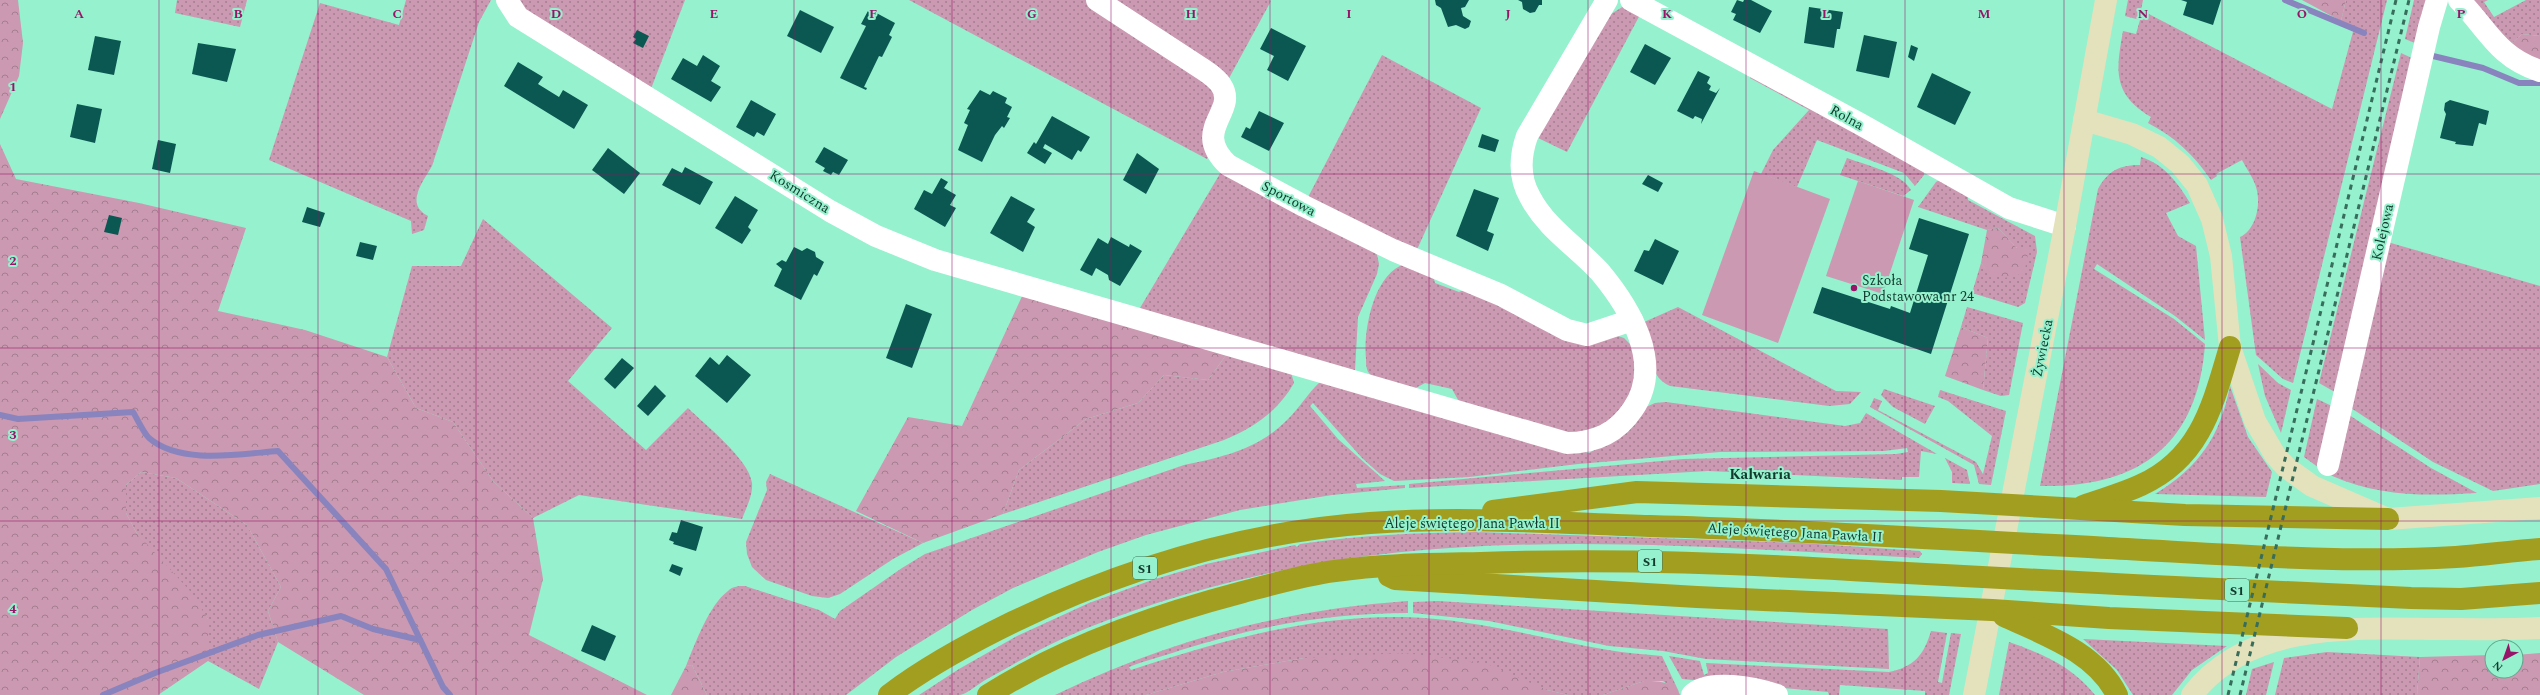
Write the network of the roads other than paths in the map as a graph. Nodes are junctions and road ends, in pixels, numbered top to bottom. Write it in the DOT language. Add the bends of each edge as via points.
graph roads {
  1 [pos="507,0"];
  2 [pos="1097,0"];
  3 [pos="1607,0"];
  4 [pos="1631,0"];
  5 [pos="2106,0"];
  6 [pos="2437,0"];
  7 [pos="2459,0"];
  8 [pos="2540,71"];
  9 [pos="2084,120"];
  10 [pos="2065,226"];
  11 [pos="1632,320"];
  12 [pos="2230,347"];
  13 [pos="2328,465"];
  14 [pos="2540,508"];
  15 [pos="2072,510"];
  16 [pos="2388,519"];
  17 [pos="1426,520"];
  18 [pos="2540,548"];
  19 [pos="1366,567"];
  20 [pos="2540,592"];
  21 [pos="1992,610"];
  22 [pos="2347,628"];
  23 [pos="2540,628"];
  24 [pos="889,695"];
  25 [pos="988,695"];
  26 [pos="1692,695"];
  27 [pos="1777,695"];
  28 [pos="1974,695"];
  29 [pos="2118,695"];
  30 [pos="2192,695"];
  1 -- 11 [label="street, Kosmiczna" via="518,17 876,236 935,260 1567,443 1593,441 1617,429 1637,404 1644,388 1646,366 1643,346"];
  2 -- 11 [label="street, Sportowa" via="1204,70 1220,84 1225,98 1212,139 1219,156 1228,164 1304,206 1393,250 1501,295 1567,330 1588,335"];
  3 -- 11 [label="street, Kosmiczna" via="1527,136 1523,148 1522,173 1534,205 1599,272"];
  4 -- 10 [label="street, Rolna" via="2009,208"];
  5 -- 9 [label="main road, Żywiecka"];
  6 -- 13 [label="street, Kolejowa"];
  7 -- 8 [label="street" via="2504,53 2525,66"];
  9 -- 10 [label="main road, Żywiecka"];
  9 -- 12 [label="main road" via="2132,134 2159,147 2190,174 2205,200 2221,256"];
  10 -- 28 [label="main road, Żywiecka"];
  12 -- 15 [label="highway" via="2207,418 2192,445 2178,459 2142,485"];
  12 -- 16 [label="main road" via="2255,421 2263,437 2283,463 2312,486"];
  14 -- 16 [label="main road"];
  15 -- 16 [label="highway"];
  15 -- 17 [label="highway" via="1941,502 1637,492"];
  17 -- 18 [label="highway, Aleje świętego Jana Pawła II / S1" via="1743,528 2263,556 2457,557"];
  17 -- 24 [label="highway, Aleje świętego Jana Pawła II / S1" via="1368,523 1290,532 1226,545 1155,564 1102,582 1006,626 944,659"];
  19 -- 20 [label="highway, S1" via="1545,560 1690,562 2411,598 2461,599"];
  19 -- 21 [label="highway" via="1395,579 1697,597"];
  19 -- 25 [label="highway, S1" via="1330,572 1198,604 1076,649 1012,680"];
  21 -- 22 [label="highway" via="2109,618"];
  21 -- 29 [label="highway" via="2079,653 2098,669"];
  22 -- 23 [label="main road"];
  22 -- 30 [label="main road" via="2266,643 2221,666"];
  26 -- 27 [label="street" via="1705,686 1717,685 1764,690"];
}
